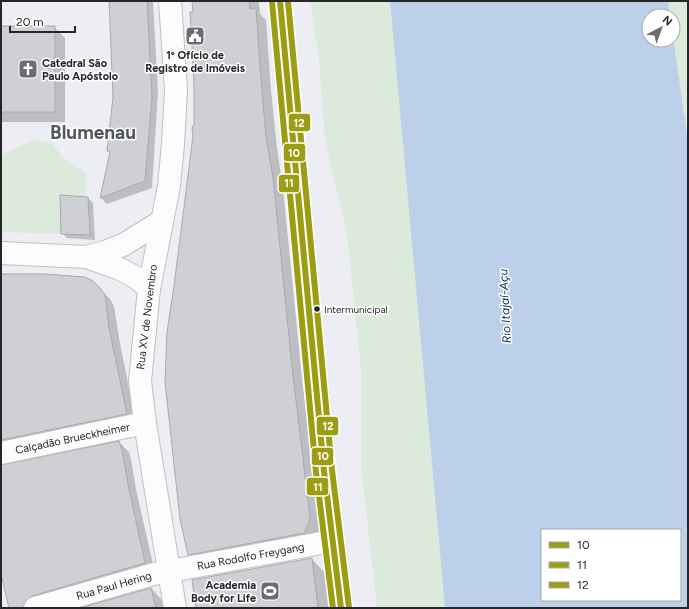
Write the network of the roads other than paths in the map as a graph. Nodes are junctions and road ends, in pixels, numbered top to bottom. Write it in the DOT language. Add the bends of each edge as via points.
graph roads {
  1 [pos="170,1"];
  2 [pos="280,1"];
  3 [pos="162,221"];
  4 [pos="1,253"];
  5 [pos="86,257"];
  6 [pos="149,289"];
  7 [pos="144,423"];
  8 [pos="1,453"];
  9 [pos="332,540"];
  10 [pos="169,571"];
  11 [pos="35,608"];
  12 [pos="175,608"];
  13 [pos="341,608"];
  1 -- 3 [label="street, Rua XV de Novembro" via="176,90 169,186"];
  2 -- 9 [label="street"];
  3 -- 5 [label="street" via="123,245"];
  3 -- 6 [label="street, Rua XV de Novembro"];
  4 -- 5 [label="street"];
  5 -- 6 [label="street" via="120,269"];
  6 -- 7 [label="street, Rua XV de Novembro" via="140,381"];
  7 -- 8 [label="street, Calçadão Brueckheimer"];
  7 -- 10 [label="street, Rua XV de Novembro"];
  9 -- 10 [label="street, Rua Rodolfo Freygang"];
  9 -- 13 [label="street"];
  10 -- 11 [label="street, Rua Paul Hering"];
  10 -- 12 [label="street, Rua XV de Novembro"];
}
